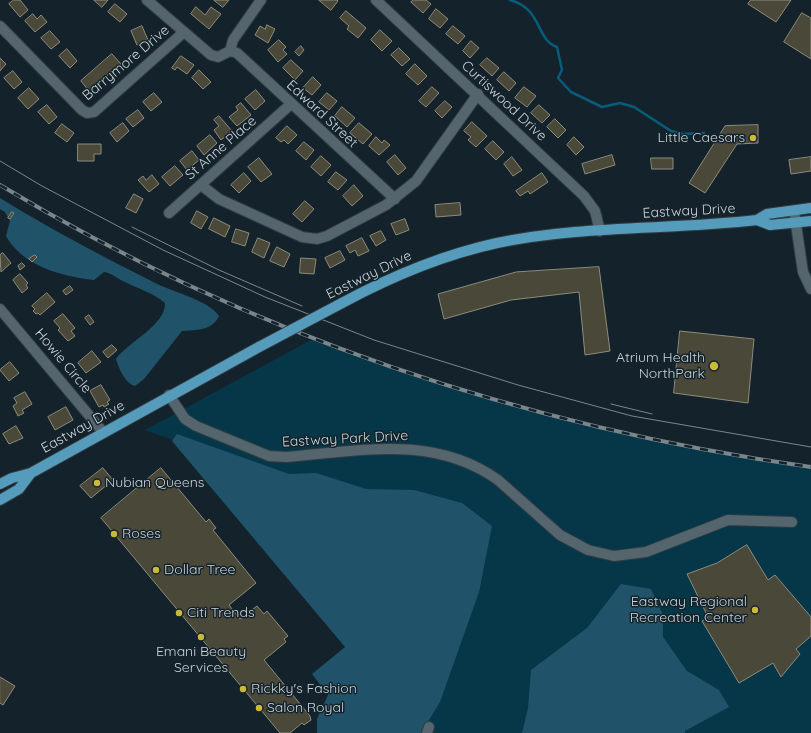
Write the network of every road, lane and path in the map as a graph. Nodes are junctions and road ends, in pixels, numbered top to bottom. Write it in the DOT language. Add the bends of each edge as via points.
graph roads {
  1 [pos="148,0"];
  2 [pos="262,0"];
  3 [pos="376,0"];
  4 [pos="0,26"];
  5 [pos="184,32"];
  6 [pos="230,51"];
  7 [pos="478,94"];
  8 [pos="291,104"];
  9 [pos="201,185"];
  10 [pos="395,199"];
  11 [pos="811,208"];
  12 [pos="794,211"];
  13 [pos="169,213"];
  14 [pos="757,220"];
  15 [pos="811,221"];
  16 [pos="795,223"];
  17 [pos="600,231"];
  18 [pos="811,289"];
  19 [pos="0,309"];
  20 [pos="169,395"];
  21 [pos="103,432"];
  22 [pos="31,473"];
  23 [pos="0,484"];
  24 [pos="0,500"];
  25 [pos="792,522"];
  1 -- 5 [label="street"];
  2 -- 6 [label="street" via="232,40"];
  3 -- 7 [label="street, Curtiswood Drive"];
  4 -- 5 [label="street, Barrymore Drive" via="87,113 94,112"];
  5 -- 6 [label="street" via="215,57"];
  6 -- 8 [label="street, Edward Street" via="236,53"];
  7 -- 10 [label="street" via="425,170"];
  7 -- 17 [label="street, Curtiswood Drive" via="584,196 595,211"];
  8 -- 9 [label="street, St Anne Place"];
  8 -- 10 [label="street, Edward Street"];
  9 -- 10 [label="street" via="218,199 309,239 327,236"];
  9 -- 13 [label="street, St Anne Place"];
  11 -- 12 [label="main road, Eastway Drive"];
  12 -- 14 [label="main road, Eastway Drive" via="767,214"];
  12 -- 16 [label="street"];
  14 -- 16 [label="main road, Eastway Drive" via="770,226"];
  14 -- 17 [label="main road, Eastway Drive"];
  15 -- 16 [label="main road, Eastway Drive"];
  16 -- 18 [label="street" via="803,272"];
  17 -- 20 [label="main road, Eastway Drive, bridge" via="535,237 468,250 407,271"];
  19 -- 21 [label="street, Howie Circle"];
  20 -- 21 [label="main road, Eastway Drive"];
  20 -- 25 [label="street, Eastway Park Drive" via="185,419 196,426 269,456 286,457 397,448 421,449 460,459 498,480 560,535 588,550 605,554 625,556 646,552 728,520"];
  21 -- 22 [label="main road, Eastway Drive"];
  22 -- 23 [label="main road, Eastway Drive"];
  22 -- 24 [label="main road, Eastway Drive" via="19,489"];
}
